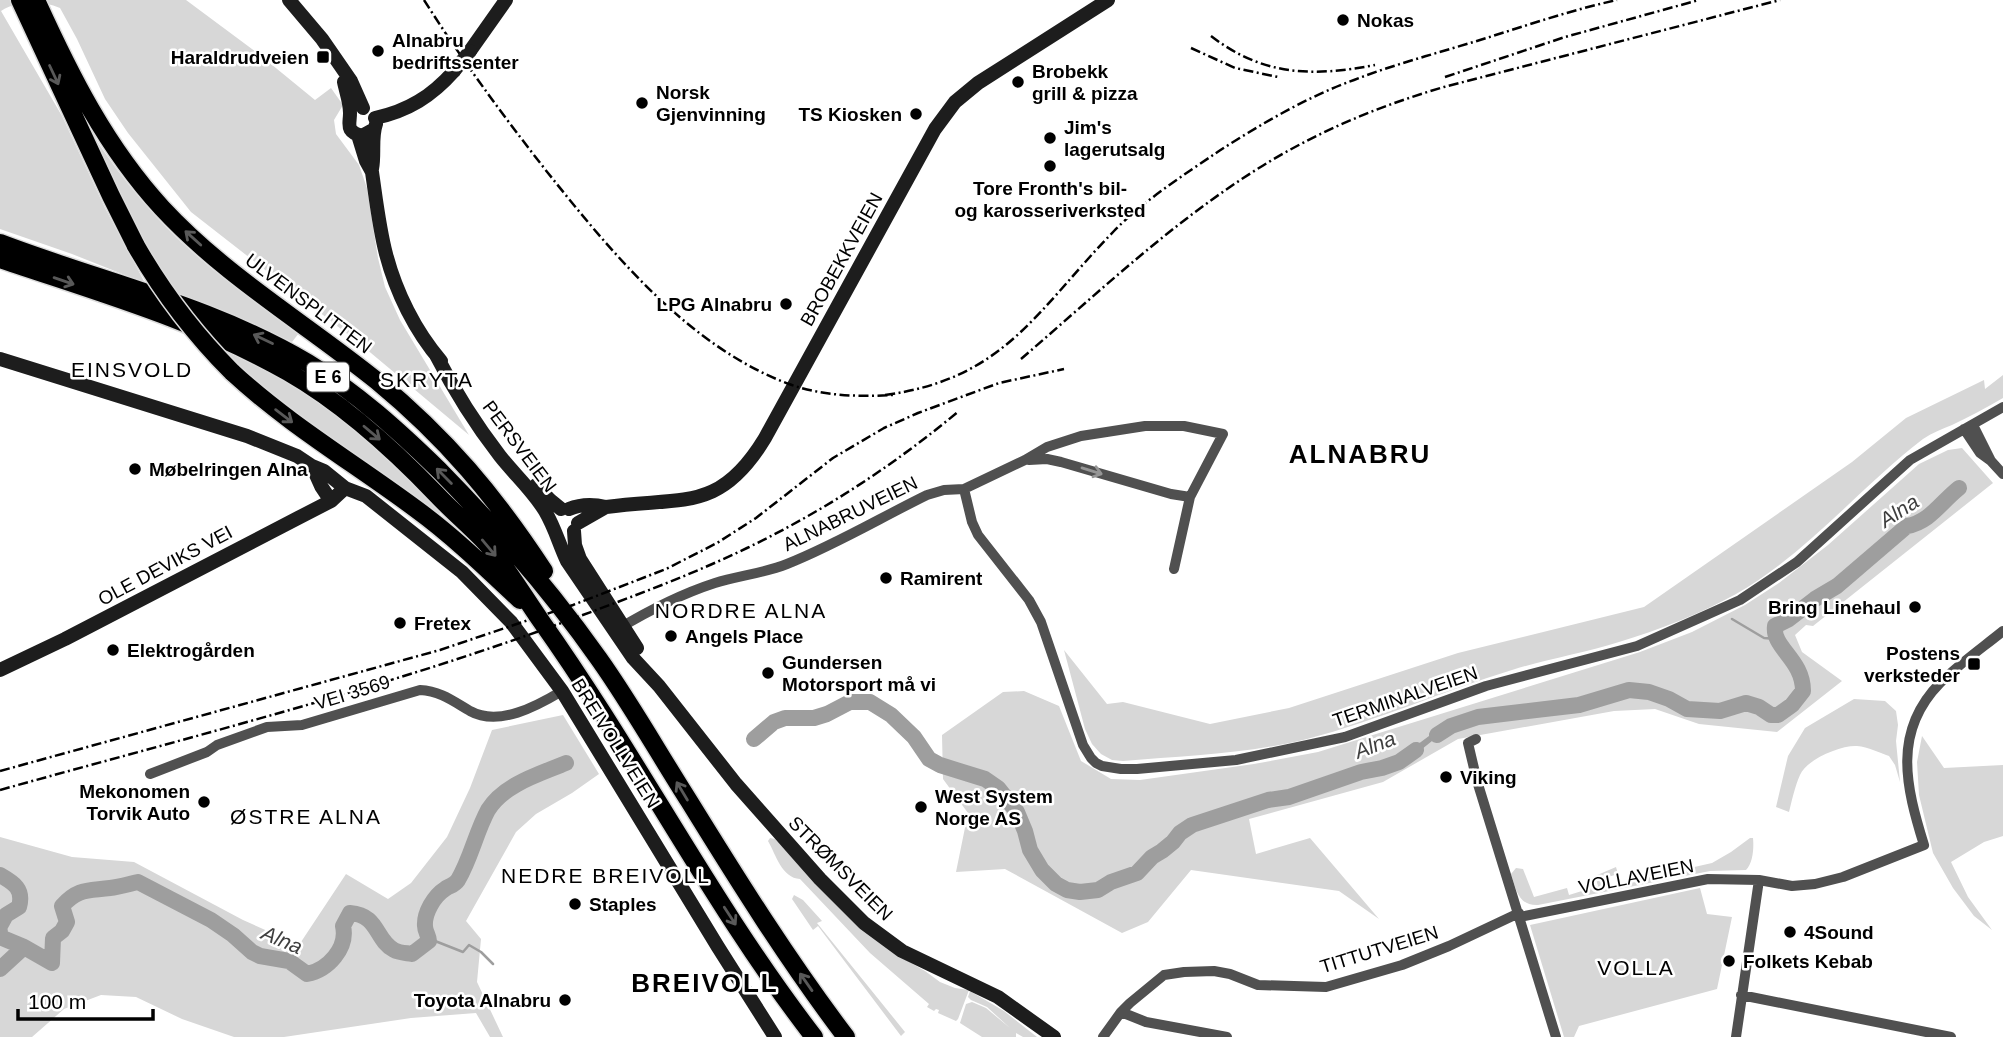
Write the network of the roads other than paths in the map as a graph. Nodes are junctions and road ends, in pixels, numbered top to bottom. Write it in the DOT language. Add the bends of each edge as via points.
graph roads {
  1 [pos="20,0"];
  2 [pos="36,0"];
  3 [pos="289,0"];
  4 [pos="506,0"];
  5 [pos="1108,0"];
  6 [pos="366,118"];
  7 [pos="358,135"];
  8 [pos="372,172"];
  9 [pos="0,232"];
  10 [pos="0,243"];
  11 [pos="0,259"];
  12 [pos="128,285"];
  13 [pos="436,355"];
  14 [pos="0,359"];
  15 [pos="2003,407"];
  16 [pos="1968,427"];
  17 [pos="1025,460"];
  18 [pos="312,466"];
  19 [pos="2003,474"];
  20 [pos="345,488"];
  21 [pos="964,489"];
  22 [pos="1190,497"];
  23 [pos="331,501"];
  24 [pos="379,507"];
  25 [pos="606,507"];
  26 [pos="565,509"];
  27 [pos="576,527"];
  28 [pos="555,528"];
  29 [pos="1174,569"];
  30 [pos="538,617"];
  31 [pos="618,629"];
  32 [pos="2003,631"];
  33 [pos="600,660"];
  34 [pos="0,670"];
  35 [pos="562,691"];
  36 [pos="1476,739"];
  37 [pos="150,774"];
  38 [pos="1759,880"];
  39 [pos="1520,915"];
  40 [pos="1741,995"];
  41 [pos="1121,1012"];
  42 [pos="1043,1032"];
  43 [pos="775,1037"];
  44 [pos="814,1037"];
  45 [pos="846,1037"];
  46 [pos="1054,1037"];
  47 [pos="1103,1037"];
  48 [pos="1227,1037"];
  49 [pos="1556,1037"];
  50 [pos="1736,1037"];
  51 [pos="1951,1037"];
  1 -- 30 [label="highway, one-way, bridge" via="136,246 197,334 257,394 439,527"];
  33 -- 2 [label="highway, ULVENSPLITTEN / E 6, one-way" via="504,512 452,450 378,383 245,282 147,192 84,99"];
  3 -- 6 [label="street, PERSVEIEN" via="341,68"];
  4 -- 6 [label="street, bridge" via="436,90 399,111"];
  5 -- 25 [label="street, BROBEKKVEIEN" via="978,83 945,114 746,466 719,488 693,499"];
  6 -- 7 [label="street" via="366,135"];
  6 -- 7 [label="street, PERSVEIEN" via="349,125"];
  6 -- 8 [label="street, PERSVEIEN"];
  7 -- 8 [label="street, PERSVEIEN"];
  8 -- 13 [label="street, PERSVEIEN" via="386,254 411,318"];
  9 -- 12 [label="highway, E 6" via="58,251"];
  10 -- 12 [label="highway, E 6"];
  11 -- 30 [label="highway, E 6, one-way" via="233,344 317,391 384,443 474,530 513,577"];
  33 -- 12 [label="highway, E 6, one-way" via="491,525 423,455 355,396 269,341"];
  13 -- 26 [label="street, PERSVEIEN" via="514,458 550,500"];
  13 -- 28 [label="street, PERSVEIEN" via="484,433"];
  14 -- 18 [label="street" via="247,436"];
  15 -- 16 [label="street"];
  16 -- 19 [label="street" via="1980,453"];
  16 -- 21 [label="street, TERMINALVEIEN" via="1910,460 1797,562 1740,600 1637,646 1486,686 1345,737 1236,760 1137,769 1102,766 1091,758 1041,622 978,535"];
  17 -- 21 [label="street, ALNABRUVEIEN"];
  17 -- 22 [label="street, ALNABRUVEIEN, one-way" via="1061,462"];
  17 -- 22 [label="street, ALNABRUVEIEN" via="1081,436 1134,428 1184,426 1223,435"];
  18 -- 20 [label="street"];
  18 -- 23 [label="street"];
  20 -- 23 [label="street, OLE DEVIKS VEI"];
  20 -- 24 [label="street, BREIVOLLVEIEN" via="362,493"];
  21 -- 31 [label="street, ALNABRUVEIEN" via="930,494 805,557 704,587"];
  22 -- 29 [label="street, ALNABRUVEIEN"];
  23 -- 24 [label="street, BREIVOLLVEIEN" via="352,499"];
  23 -- 34 [label="street, OLE DEVIKS VEI"];
  24 -- 35 [label="street, BREIVOLLVEIEN" via="482,591"];
  25 -- 26 [label="street, BROBEKKVEIEN"];
  25 -- 27 [label="street, BROBEKKVEIEN"];
  26 -- 27 [label="street" via="577,516"];
  26 -- 28 [label="street" via="553,517"];
  27 -- 28 [label="street" via="566,534"];
  27 -- 31 [label="street, STRØMSVEIEN" via="580,559"];
  28 -- 31 [label="street, STRØMSVEIEN" via="566,561"];
  30 -- 44 [label="highway, E 6, one-way"];
  31 -- 42 [label="street, STRØMSVEIEN" via="633,658 765,818 864,923 902,951 986,991"];
  32 -- 38 [label="street, VOLLAVEIEN" via="1942,681 1922,707 1909,738 1910,799 1924,845 1815,884 1792,886"];
  45 -- 33 [label="highway, E 6, one-way" via="759,915"];
  35 -- 37 [label="street, VEI 3569" via="495,718 476,714 437,692 420,690 302,725 267,727"];
  35 -- 43 [label="street, BREIVOLLVEIEN"];
  36 -- 39 [label="street" via="1468,743 1477,781"];
  38 -- 39 [label="street, VOLLAVEIEN" via="1708,879"];
  38 -- 40 [label="street"];
  39 -- 41 [label="street, TITTUTVEIEN" via="1402,965 1326,987 1258,985 1214,971 1164,975"];
  39 -- 49 [label="street"];
  40 -- 50 [label="street"];
  40 -- 51 [label="street"];
  41 -- 47 [label="street, TITTUTVEIEN"];
  41 -- 48 [label="street" via="1146,1022"];
  42 -- 46 [label="street, STRØMSVEIEN"];
}
